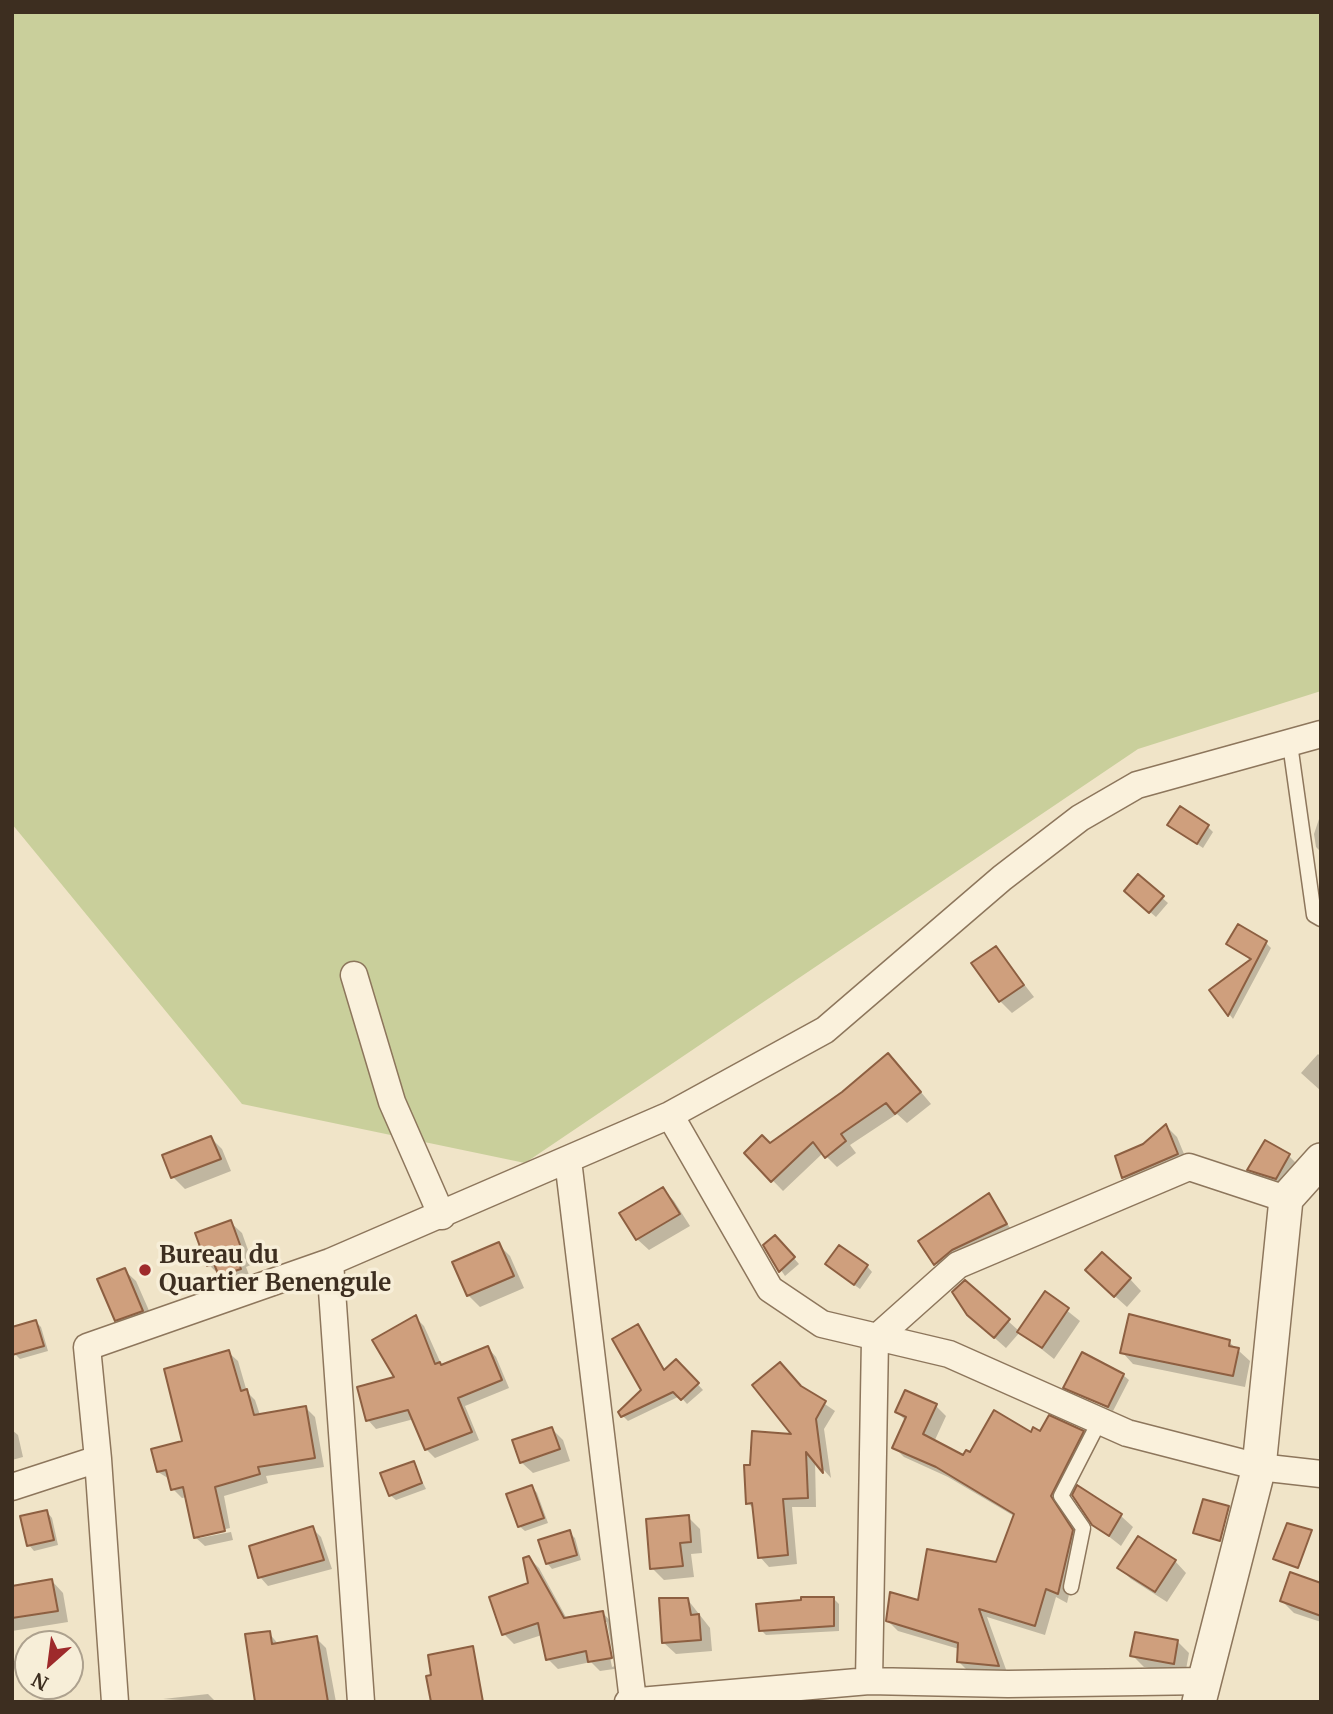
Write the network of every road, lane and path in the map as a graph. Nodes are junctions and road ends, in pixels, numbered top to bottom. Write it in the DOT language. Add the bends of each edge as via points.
graph roads {
  1 [pos="1321,734"];
  2 [pos="1290,744"];
  3 [pos="1321,919"];
  4 [pos="354,975"];
  5 [pos="670,1115"];
  6 [pos="568,1160"];
  7 [pos="1321,1160"];
  8 [pos="1286,1199"];
  9 [pos="442,1216"];
  10 [pos="330,1262"];
  11 [pos="875,1339"];
  12 [pos="1100,1420"];
  13 [pos="98,1459"];
  14 [pos="1259,1467"];
  15 [pos="1321,1474"];
  16 [pos="12,1487"];
  17 [pos="1071,1587"];
  18 [pos="869,1681"];
  19 [pos="1202,1691"];
  20 [pos="1010,1693"];
  21 [pos="765,1695"];
  22 [pos="630,1701"];
  23 [pos="115,1702"];
  24 [pos="361,1702"];
  1 -- 2 [label="street"];
  2 -- 3 [label="lane" via="1314,915"];
  2 -- 5 [label="street" via="1137,785 1080,818 1002,878 825,1030"];
  4 -- 9 [label="street" via="391,1102"];
  5 -- 6 [label="street"];
  5 -- 11 [label="street" via="770,1289 822,1324"];
  6 -- 9 [label="street"];
  6 -- 22 [label="street"];
  7 -- 8 [label="street"];
  8 -- 11 [label="street" via="1189,1167 958,1265"];
  8 -- 14 [label="street"];
  9 -- 10 [label="street"];
  10 -- 13 [label="street" via="87,1348"];
  10 -- 24 [label="street"];
  11 -- 12 [label="street" via="949,1354"];
  11 -- 18 [label="street"];
  12 -- 14 [label="street" via="1127,1433"];
  12 -- 17 [label="lane" via="1062,1496 1083,1528"];
  13 -- 16 [label="street"];
  13 -- 23 [label="street"];
  14 -- 15 [label="street"];
  14 -- 19 [label="street"];
  18 -- 20 [label="street"];
  18 -- 21 [label="street"];
  19 -- 20 [label="street"];
  21 -- 22 [label="street"];
}
